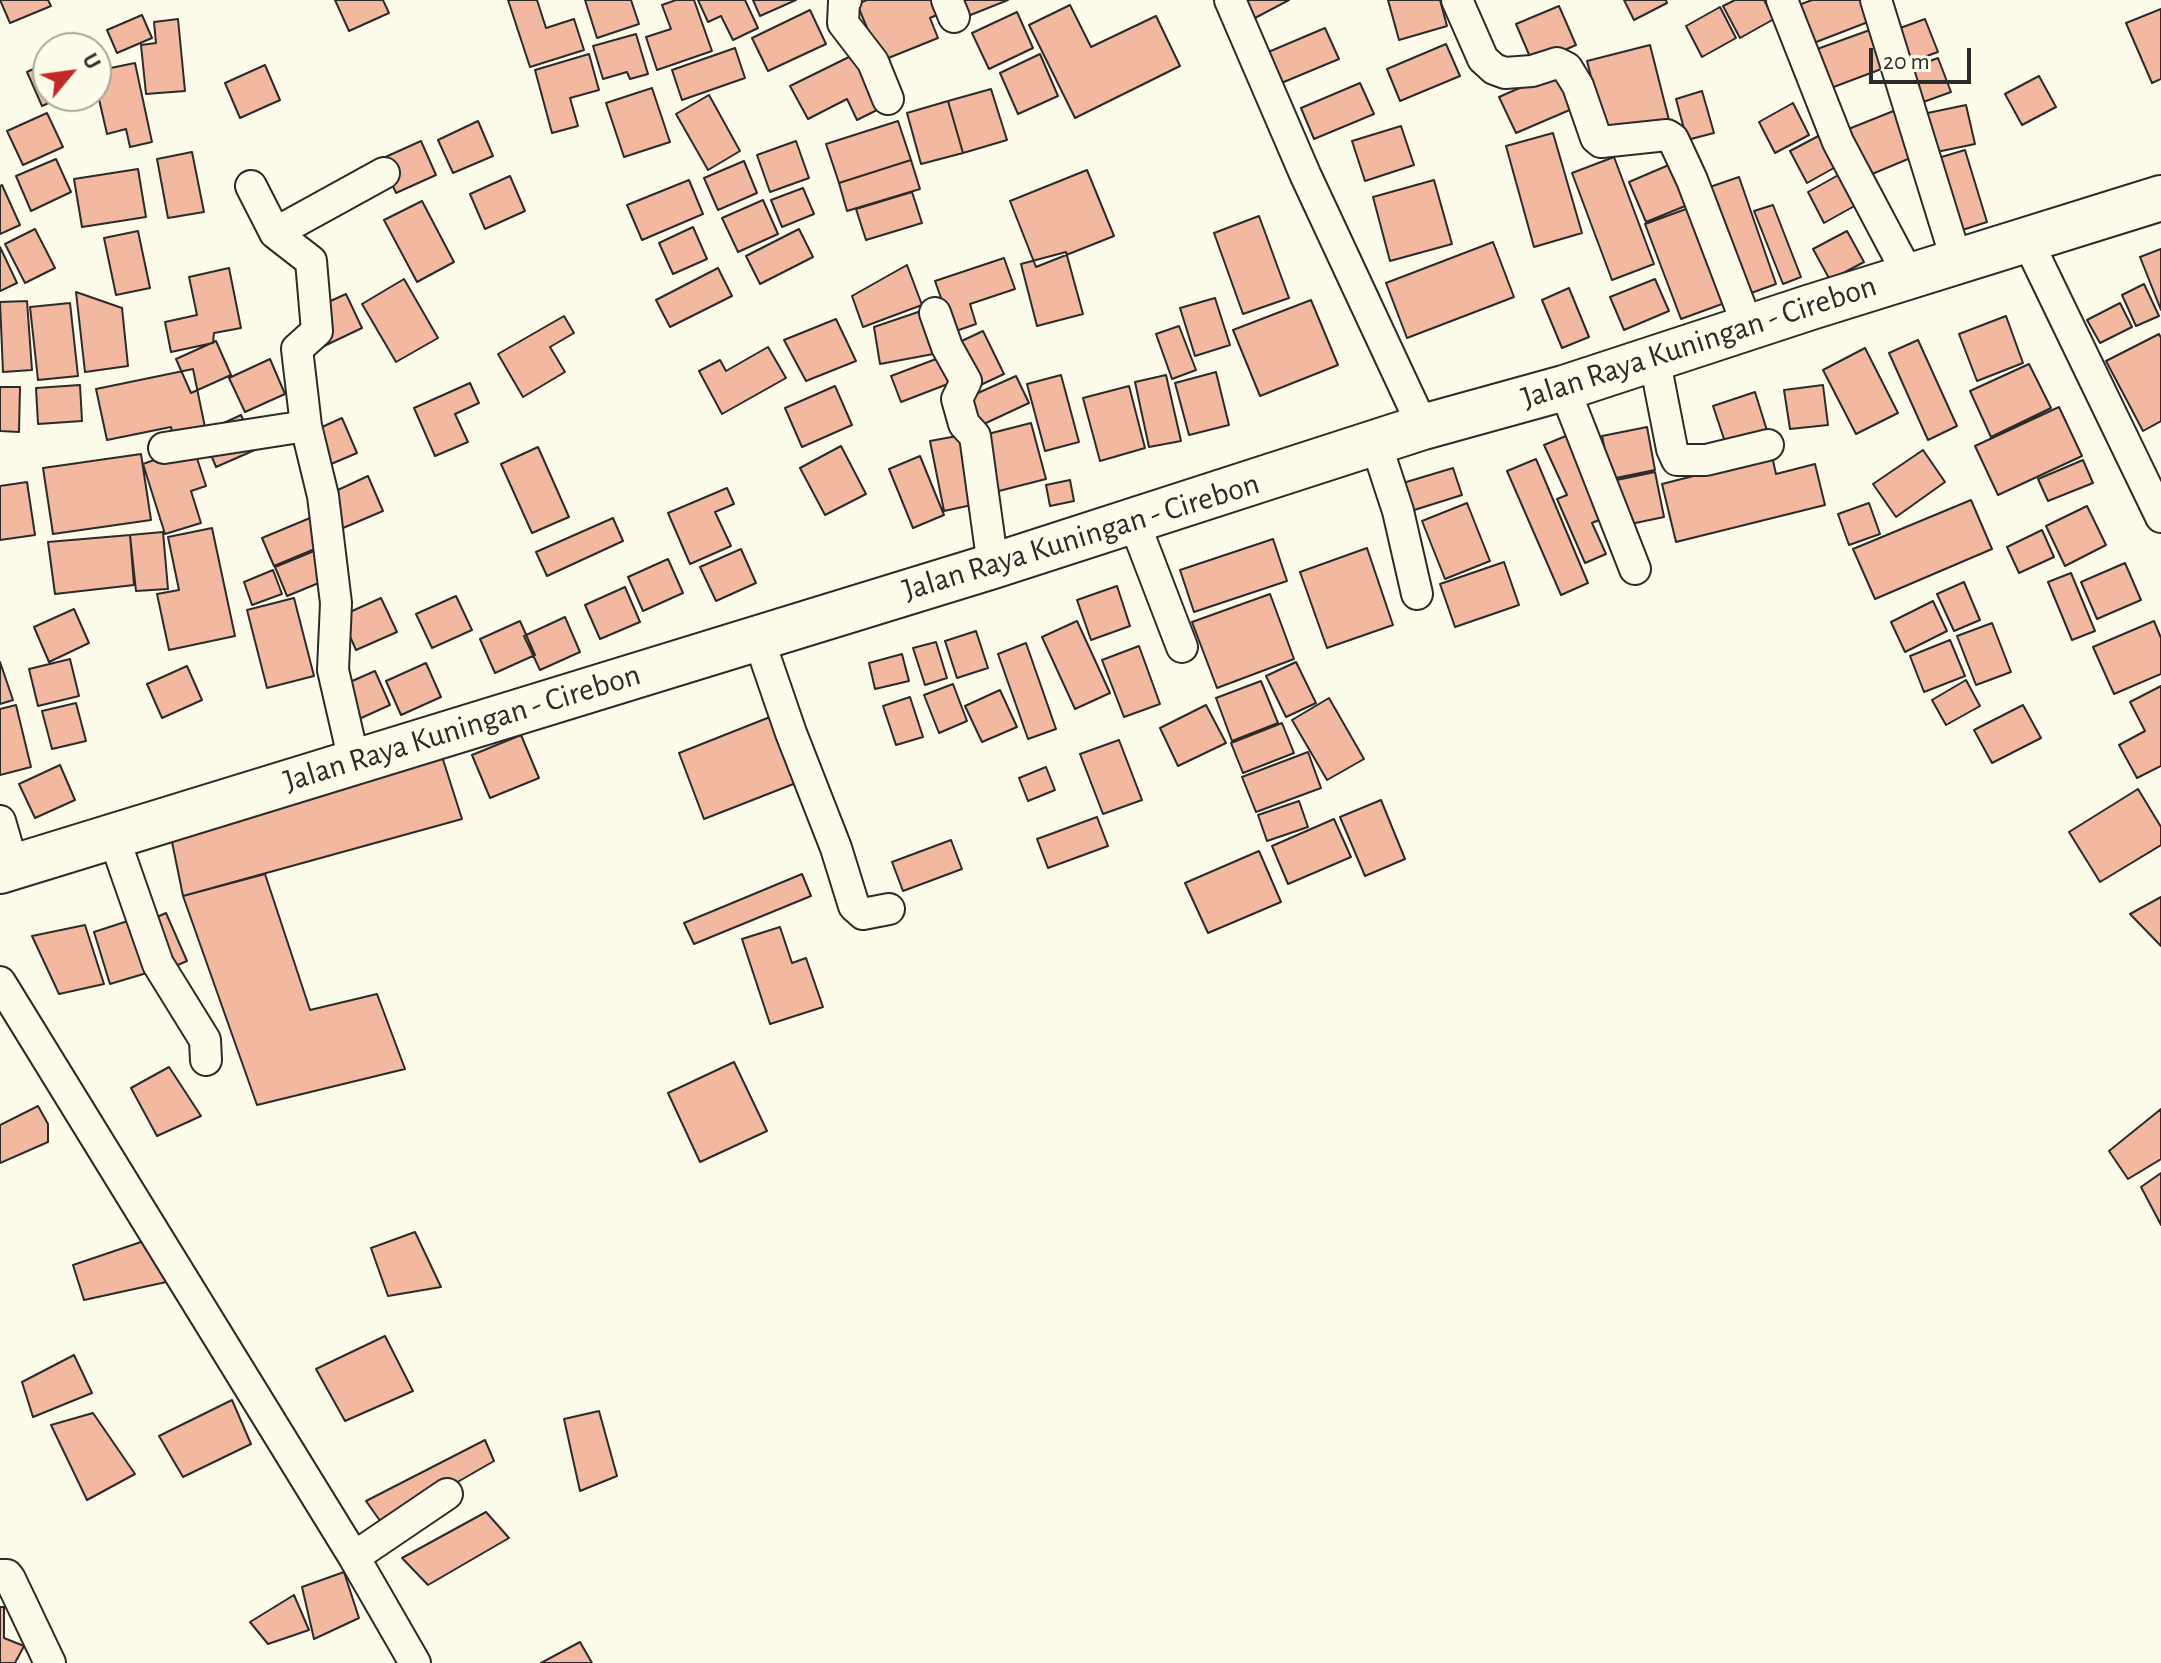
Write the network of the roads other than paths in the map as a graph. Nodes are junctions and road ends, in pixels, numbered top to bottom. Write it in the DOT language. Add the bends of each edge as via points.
graph roads {
  1 [pos="846,0"];
  2 [pos="1230,0"];
  3 [pos="1457,0"];
  4 [pos="1782,0"];
  5 [pos="1876,0"];
  6 [pos="888,99"];
  7 [pos="384,173"];
  8 [pos="251,186"];
  9 [pos="2161,198"];
  10 [pos="275,233"];
  11 [pos="2028,242"];
  12 [pos="1957,262"];
  13 [pos="1909,276"];
  14 [pos="935,313"];
  15 [pos="1748,327"];
  16 [pos="1654,357"];
  17 [pos="1564,388"];
  18 [pos="306,426"];
  19 [pos="1423,427"];
  20 [pos="1376,444"];
  21 [pos="1768,445"];
  22 [pos="164,448"];
  23 [pos="2161,517"];
  24 [pos="1134,522"];
  25 [pos="993,566"];
  26 [pos="1635,569"];
  27 [pos="1417,594"];
  28 [pos="758,637"];
  29 [pos="1182,647"];
  30 [pos="354,761"];
  31 [pos="0,821"];
  32 [pos="113,835"];
  33 [pos="7,868"];
  34 [pos="889,909"];
  35 [pos="0,982"];
  36 [pos="206,1060"];
  37 [pos="447,1494"];
  38 [pos="354,1557"];
  39 [pos="0,1575"];
  40 [pos="50,1663"];
  41 [pos="415,1663"];
  1 -- 6 [label="street" via="843,23 873,62"];
  2 -- 19 [label="street"];
  3 -- 15 [label="street" via="1483,59 1494,69 1532,71 1557,63 1567,68 1601,142 1667,135 1673,139"];
  4 -- 13 [label="street" via="1838,142"];
  5 -- 12 [label="street"];
  7 -- 10 [label="street"];
  8 -- 10 [label="street"];
  9 -- 11 [label="highway, Jalan Raya Kuningan - Cirebon"];
  10 -- 18 [label="street" via="311,261 317,331 297,349"];
  11 -- 12 [label="highway, Jalan Raya Kuningan - Cirebon"];
  11 -- 23 [label="street"];
  12 -- 13 [label="highway, Jalan Raya Kuningan - Cirebon"];
  13 -- 15 [label="highway, Jalan Raya Kuningan - Cirebon"];
  14 -- 25 [label="street" via="966,381 957,399 964,424 975,436"];
  15 -- 16 [label="highway, Jalan Raya Kuningan - Cirebon"];
  16 -- 17 [label="highway, Jalan Raya Kuningan - Cirebon"];
  16 -- 21 [label="street" via="1677,460 1706,460"];
  17 -- 19 [label="highway, Jalan Raya Kuningan - Cirebon"];
  17 -- 26 [label="street"];
  18 -- 22 [label="street"];
  18 -- 30 [label="street" via="323,496 336,603 333,670"];
  19 -- 20 [label="highway, Jalan Raya Kuningan - Cirebon"];
  20 -- 24 [label="highway, Jalan Raya Kuningan - Cirebon"];
  20 -- 27 [label="street"];
  24 -- 25 [label="highway, Jalan Raya Kuningan - Cirebon"];
  24 -- 29 [label="street"];
  25 -- 28 [label="highway, Jalan Raya Kuningan - Cirebon"];
  28 -- 30 [label="highway, Jalan Raya Kuningan - Cirebon"];
  28 -- 34 [label="street" via="854,906 867,915"];
  30 -- 32 [label="highway, Jalan Raya Kuningan - Cirebon"];
  31 -- 33 [label="street"];
  32 -- 33 [label="highway, Jalan Raya Kuningan - Cirebon"];
  32 -- 36 [label="street" via="158,964 205,1040"];
  35 -- 38 [label="street"];
  37 -- 38 [label="street"];
  38 -- 41 [label="street"];
  39 -- 40 [label="street" via="10,1579"];
}
